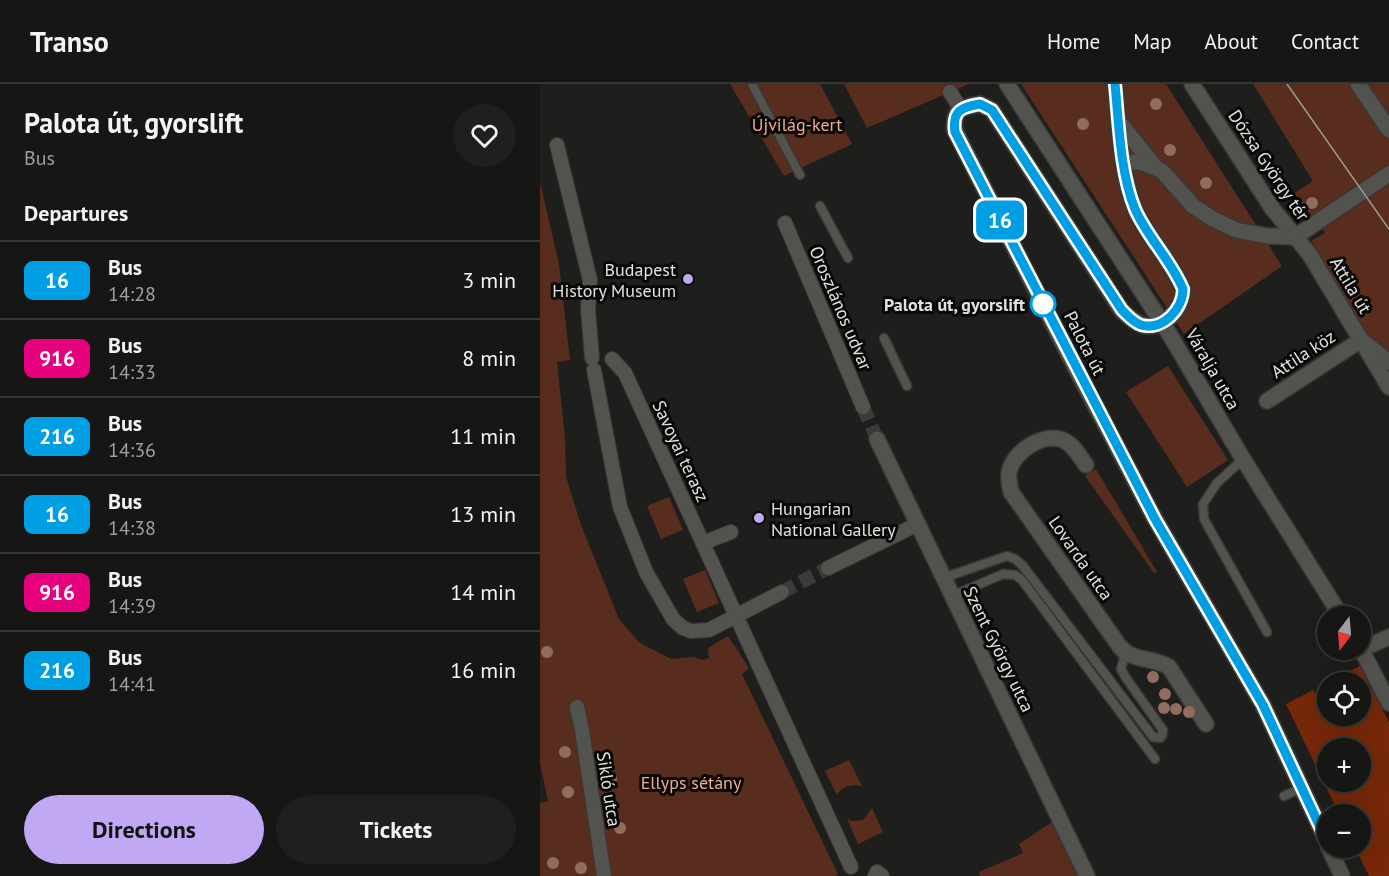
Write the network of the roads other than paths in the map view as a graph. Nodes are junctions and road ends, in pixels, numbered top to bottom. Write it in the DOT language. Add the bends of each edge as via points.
graph roads {
  1 [pos="752,84"];
  2 [pos="1007,84"];
  3 [pos="1115,84"];
  4 [pos="1192,84"];
  5 [pos="1358,84"];
  6 [pos="950,92"];
  7 [pos="961,109"];
  8 [pos="1119,122"];
  9 [pos="1389,130"];
  10 [pos="557,145"];
  11 [pos="1125,162"];
  12 [pos="1156,168"];
  13 [pos="1389,174"];
  14 [pos="800,175"];
  15 [pos="820,206"];
  16 [pos="785,223"];
  17 [pos="1295,237"];
  18 [pos="848,258"];
  19 [pos="1162,322"];
  20 [pos="884,338"];
  21 [pos="1361,340"];
  22 [pos="600,362"];
  23 [pos="1389,362"];
  24 [pos="907,386"];
  25 [pos="1389,387"];
  26 [pos="1267,401"];
  27 [pos="863,407"];
  28 [pos="877,439"];
  29 [pos="1243,459"];
  30 [pos="1086,465"];
  31 [pos="918,524"];
  32 [pos="731,532"];
  33 [pos="703,543"];
  34 [pos="828,568"];
  35 [pos="944,578"];
  36 [pos="782,592"];
  37 [pos="952,596"];
  38 [pos="1335,606"];
  39 [pos="736,615"];
  40 [pos="1267,632"];
  41 [pos="1389,637"];
  42 [pos="1371,644"];
  43 [pos="1125,654"];
  44 [pos="1371,658"];
  45 [pos="1389,703"];
  46 [pos="577,707"];
  47 [pos="1206,724"];
  48 [pos="1155,759"];
  49 [pos="1302,788"];
  50 [pos="1284,796"];
  51 [pos="1317,821"];
  52 [pos="1334,858"];
  53 [pos="851,867"];
  54 [pos="1086,875"];
  55 [pos="604,876"];
  56 [pos="875,876"];
  57 [pos="882,876"];
  58 [pos="1342,876"];
  1 -- 14 [label="lane"];
  2 -- 19 [label="street, Váralja utca"];
  3 -- 8 [label="street"];
  4 -- 17 [label="street, Dózsa György tér"];
  5 -- 9 [label="street"];
  6 -- 7 [label="street"];
  7 -- 19 [label="street" via="980,104 992,110 1122,310 1142,325"];
  7 -- 49 [label="street, Palota út" via="956,115 955,132 1155,519 1263,705"];
  8 -- 11 [label="street"];
  8 -- 12 [label="street, Dózsa György tér"];
  10 -- 22 [label="street" via="590,280 588,309"];
  11 -- 12 [label="street"];
  11 -- 19 [label="street" via="1136,210 1183,289 1183,299 1175,314"];
  12 -- 17 [label="street, Dózsa György tér" via="1193,206 1213,219 1236,230"];
  13 -- 17 [label="street, Dózsa György tér"];
  15 -- 18 [label="lane"];
  16 -- 27 [label="street, Oroszlános udvar"];
  17 -- 21 [label="street, Attila út"];
  19 -- 29 [label="street, Váralja utca"];
  20 -- 24 [label="lane"];
  21 -- 23 [label="street"];
  21 -- 25 [label="street, Attila út"];
  21 -- 26 [label="street, Attila köz"];
  22 -- 33 [label="street, Savoyai terasz" via="625,373"];
  22 -- 39 [label="street" via="620,507 661,600 673,619 691,631 709,630"];
  28 -- 31 [label="street, Szent György utca"];
  29 -- 38 [label="street, Váralja utca"];
  29 -- 40 [label="lane" via="1217,483 1203,504 1204,519"];
  30 -- 43 [label="street, Lovarda utca" via="1064,441 1048,439 1028,446 1014,458 1009,473 1011,492"];
  31 -- 34 [label="street"];
  31 -- 35 [label="street, Szent György utca"];
  32 -- 33 [label="street"];
  33 -- 39 [label="street, Savoyai terasz"];
  35 -- 37 [label="street, Szent György utca"];
  35 -- 43 [label="lane" via="999,558 1016,559 1153,737 1160,738 1163,729 1121,669"];
  36 -- 39 [label="street"];
  37 -- 48 [label="lane" via="1003,574 1022,580"];
  37 -- 54 [label="street, Szent György utca"];
  39 -- 53 [label="street, Savoyai terasz"];
  41 -- 42 [label="street"];
  43 -- 47 [label="street" via="1169,667"];
  44 -- 45 [label="street"];
  46 -- 55 [label="street, Sikló utca"];
  49 -- 50 [label="lane"];
  49 -- 51 [label="street, Palota út"];
  52 -- 58 [label="street, Palota út"];
  56 -- 57 [label="street" via="876,872"];
}
